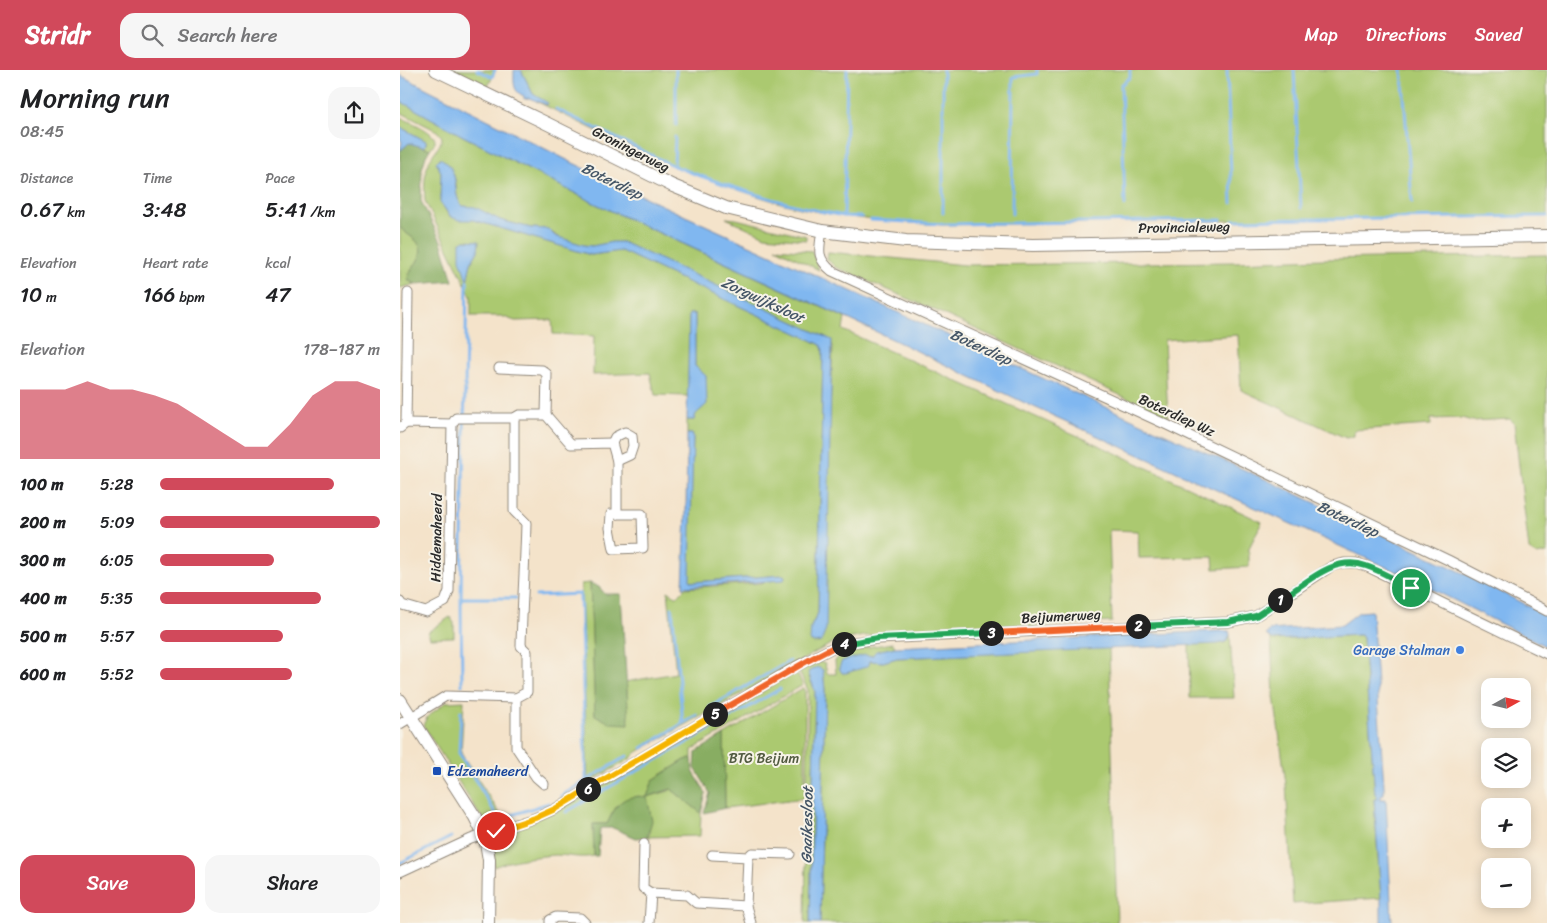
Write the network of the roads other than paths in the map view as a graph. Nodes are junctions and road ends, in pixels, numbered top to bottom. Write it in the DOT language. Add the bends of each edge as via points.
graph roads {
  1 [pos="436,70"];
  2 [pos="822,231"];
  3 [pos="1547,236"];
  4 [pos="408,293"];
  5 [pos="403,360"];
  6 [pos="499,368"];
  7 [pos="546,415"];
  8 [pos="514,418"];
  9 [pos="454,421"];
  10 [pos="403,426"];
  11 [pos="612,443"];
  12 [pos="617,461"];
  13 [pos="617,514"];
  14 [pos="400,602"];
  15 [pos="1547,611"];
  16 [pos="1547,654"];
  17 [pos="516,698"];
  18 [pos="400,700"];
  19 [pos="405,721"];
  20 [pos="544,784"];
  21 [pos="484,835"];
  22 [pos="644,844"];
  23 [pos="790,854"];
  24 [pos="712,855"];
  25 [pos="748,857"];
  26 [pos="400,872"];
  27 [pos="651,893"];
  28 [pos="746,906"];
  29 [pos="488,923"];
  30 [pos="550,923"];
  31 [pos="585,923"];
  32 [pos="649,923"];
  33 [pos="751,923"];
  1 -- 2 [label="main road, Groningerweg" via="673,186 726,208"];
  2 -- 3 [label="main road, Provincialeweg" via="906,241 1033,245"];
  2 -- 15 [label="street, Boterdiep Wz" via="820,258 832,271 1200,441"];
  4 -- 5 [label="street"];
  5 -- 10 [label="street"];
  6 -- 7 [label="street" via="542,370 547,374"];
  7 -- 8 [label="street" via="519,415"];
  7 -- 11 [label="street" via="571,444"];
  8 -- 9 [label="street"];
  8 -- 17 [label="street" via="514,511 526,523 521,646 528,652 527,692"];
  9 -- 10 [label="street"];
  9 -- 14 [label="street, Hiddemaheerd" via="449,591 445,602 426,612"];
  11 -- 12 [label="street"];
  11 -- 12 [label="street" via="625,432 632,436 630,455"];
  12 -- 13 [label="street"];
  13 -- 13 [label="street" via="642,514 643,548 614,549 610,528 612,514"];
  16 -- 21 [label="street, Beijumerweg" via="1356,563 1344,563 1324,571 1256,616 1228,622 904,637 848,643 789,671 555,809"];
  17 -- 19 [label="street" via="446,696"];
  17 -- 20 [label="street" via="516,747"];
  18 -- 19 [label="main road"];
  19 -- 21 [label="main road" via="475,817"];
  21 -- 26 [label="street, Beijumerweg"];
  21 -- 29 [label="main road" via="489,860"];
  22 -- 27 [label="street" via="643,888"];
  23 -- 25 [label="street" via="752,853"];
  24 -- 25 [label="street"];
  25 -- 28 [label="street"];
  27 -- 28 [label="street" via="687,895 696,903"];
  27 -- 32 [label="street"];
  28 -- 33 [label="street"];
  30 -- 31 [label="street" via="556,917 580,918"];
}
